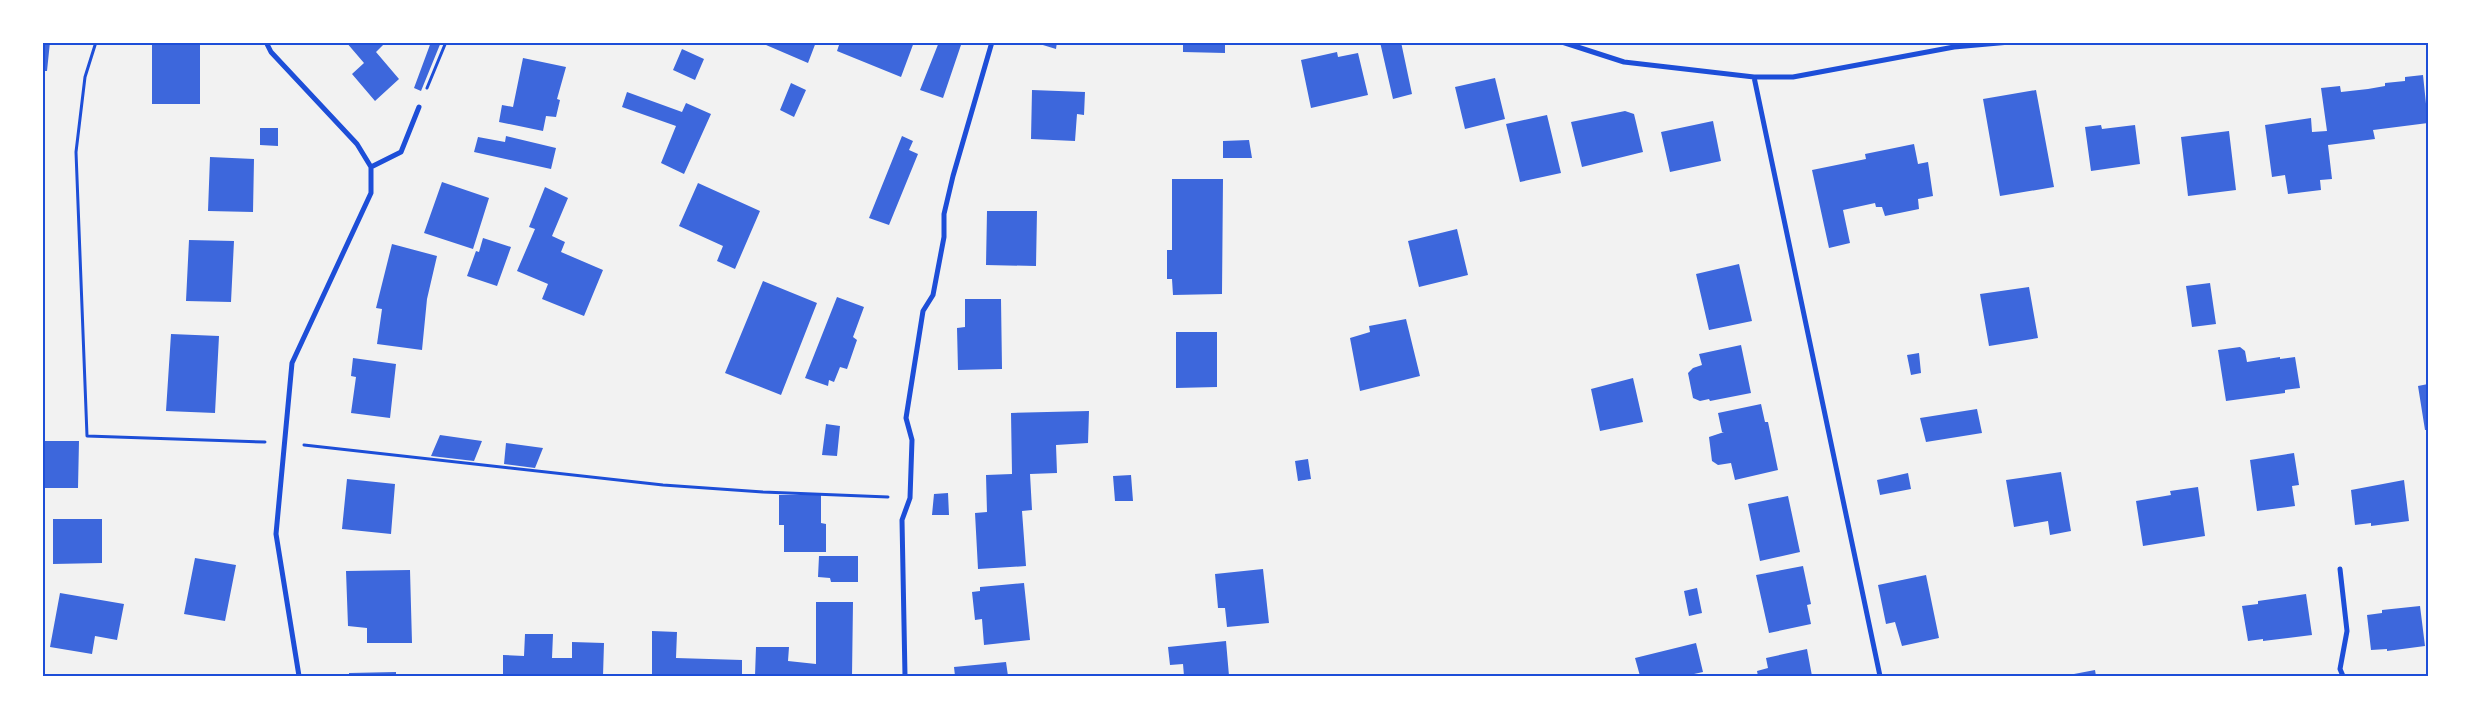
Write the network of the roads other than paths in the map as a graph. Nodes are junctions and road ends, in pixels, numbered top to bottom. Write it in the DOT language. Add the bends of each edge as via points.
graph roads {
  1 [pos="266,42"];
  2 [pos="992,42"];
  3 [pos="1562,42"];
  4 [pos="2010,42"];
  5 [pos="1754,77"];
  6 [pos="419,107"];
  7 [pos="371,166"];
  8 [pos="2340,569"];
  9 [pos="299,676"];
  10 [pos="905,676"];
  11 [pos="1880,676"];
  12 [pos="2343,676"];
  1 -- 7 [label="street" via="271,52 357,144"];
  2 -- 10 [label="street" via="944,214 944,237 932,295 923,311 906,418 912,440 910,498 902,520"];
  3 -- 5 [label="street" via="1624,62"];
  4 -- 5 [label="street" via="1954,48 1793,77"];
  5 -- 11 [label="street"];
  6 -- 7 [label="street" via="401,152"];
  7 -- 9 [label="street" via="371,193 292,363 276,534"];
  8 -- 12 [label="street" via="2348,631 2340,669"];
}
